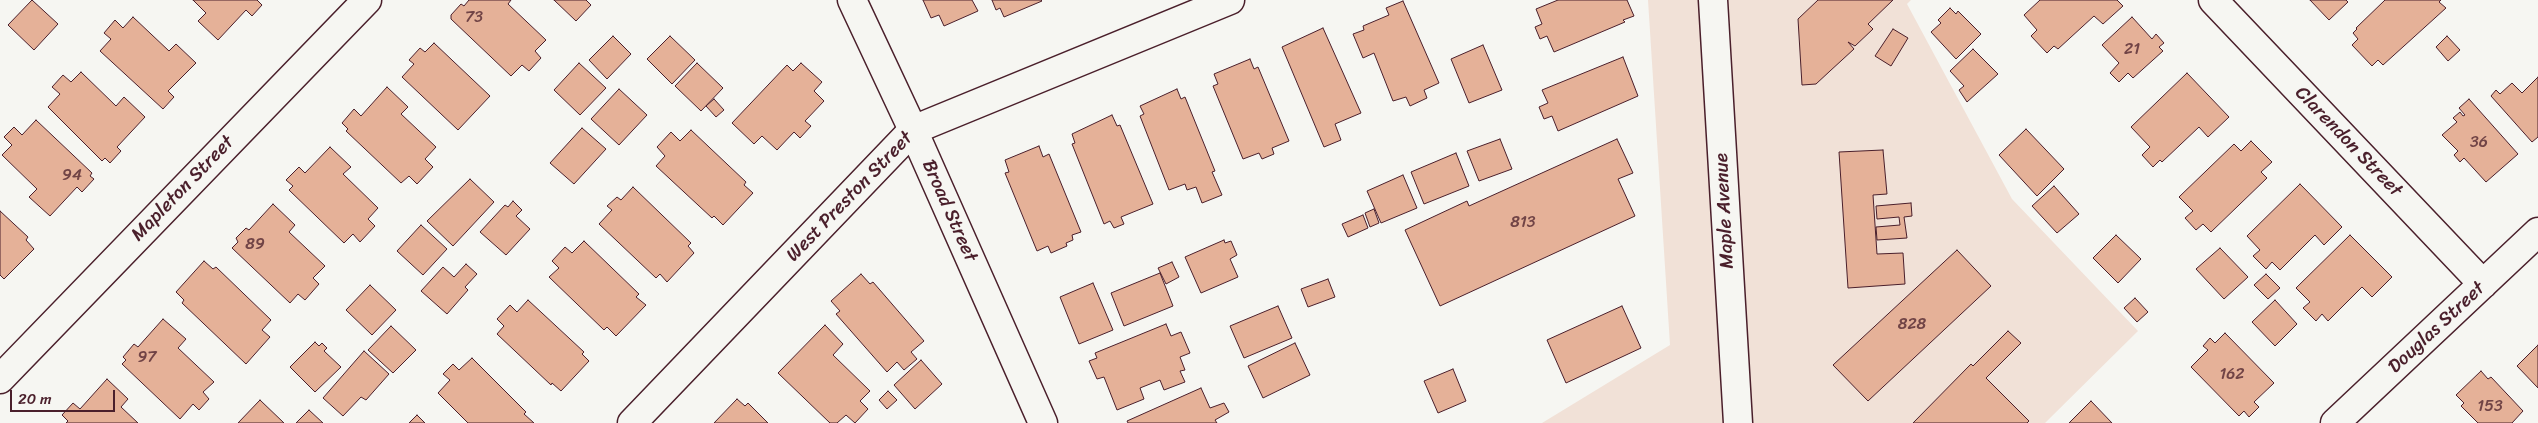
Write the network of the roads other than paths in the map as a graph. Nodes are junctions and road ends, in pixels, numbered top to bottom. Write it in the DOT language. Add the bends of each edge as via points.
graph roads {
  1 [pos="367,0"];
  2 [pos="852,0"];
  3 [pos="1230,0"];
  4 [pos="1713,0"];
  5 [pos="2212,0"];
  6 [pos="913,130"];
  7 [pos="2538,232"];
  8 [pos="2483,284"];
  9 [pos="0,379"];
  10 [pos="632,423"];
  11 [pos="1042,423"];
  12 [pos="1738,423"];
  13 [pos="2335,423"];
  1 -- 9 [label="street, Mapleton Street"];
  2 -- 6 [label="street, Broad Street"];
  3 -- 6 [label="street, West Preston Street"];
  4 -- 12 [label="street, Maple Avenue"];
  5 -- 8 [label="street, Clarendon Street"];
  6 -- 10 [label="street, West Preston Street"];
  6 -- 11 [label="street, Broad Street"];
  7 -- 8 [label="street, Douglas Street"];
  8 -- 13 [label="street, Douglas Street"];
}
